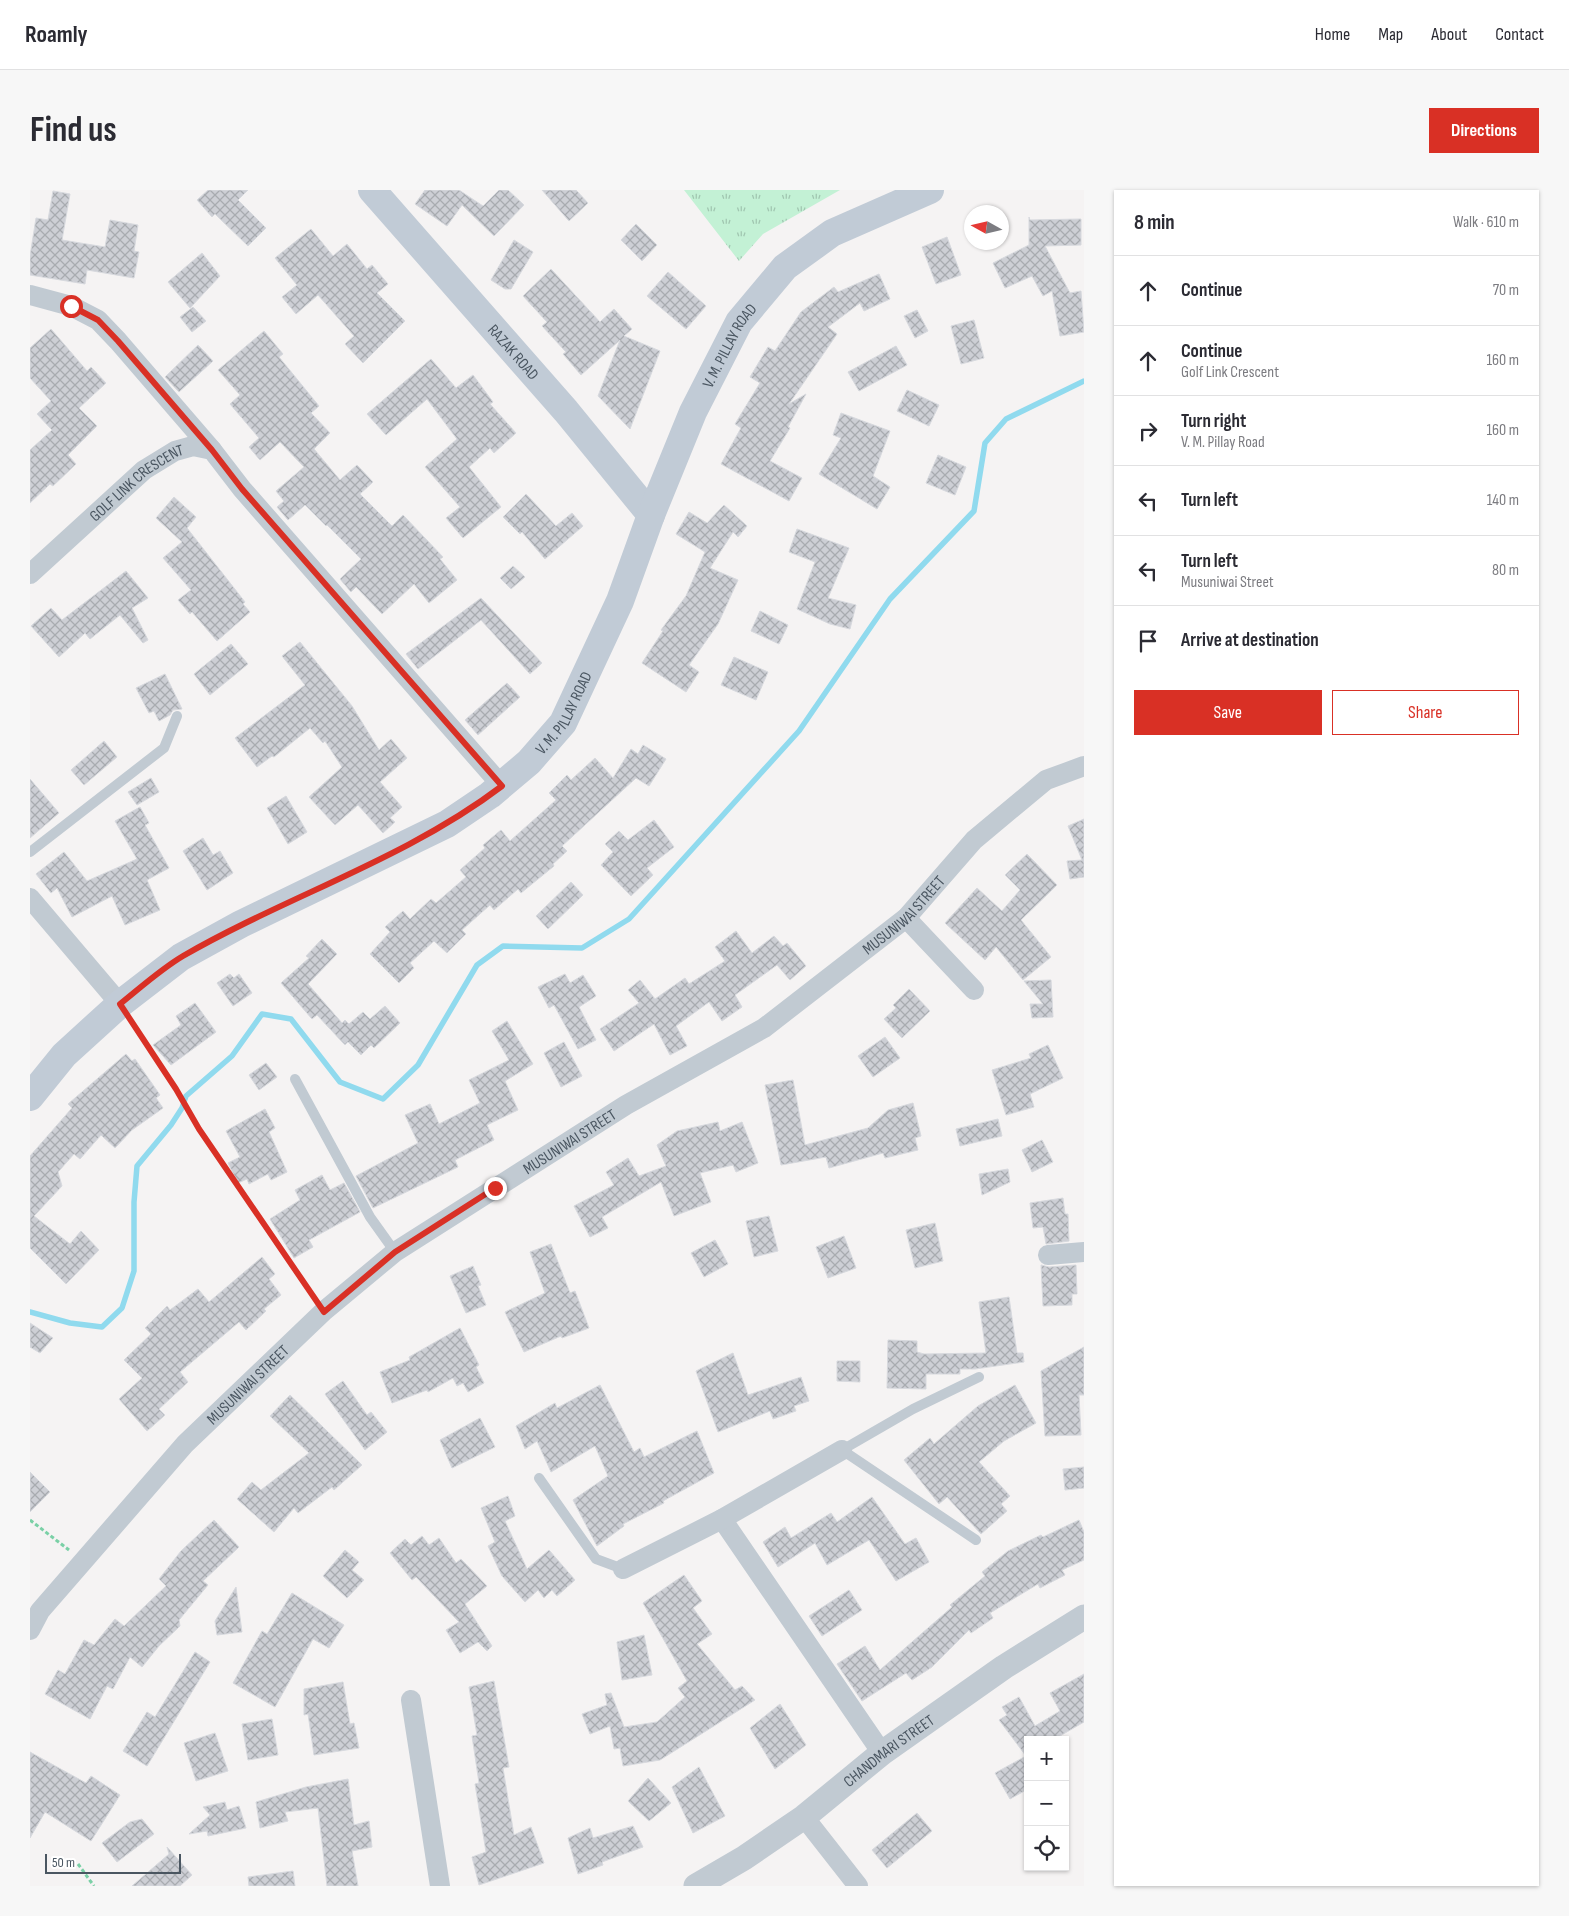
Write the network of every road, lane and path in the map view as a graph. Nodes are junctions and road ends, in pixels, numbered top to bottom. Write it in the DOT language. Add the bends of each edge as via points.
graph roads {
  1 [pos="372,190"];
  2 [pos="930,190"];
  3 [pos="30,295"];
  4 [pos="212,450"];
  5 [pos="651,516"];
  6 [pos="30,574"];
  7 [pos="177,716"];
  8 [pos="1084,766"];
  9 [pos="502,786"];
  10 [pos="30,852"];
  11 [pos="30,898"];
  12 [pos="906,918"];
  13 [pos="974,990"];
  14 [pos="120,1004"];
  15 [pos="295,1079"];
  16 [pos="30,1097"];
  17 [pos="395,1252"];
  18 [pos="1084,1252"];
  19 [pos="1048,1255"];
  20 [pos="324,1312"];
  21 [pos="979,1377"];
  22 [pos="842,1450"];
  23 [pos="539,1478"];
  24 [pos="722,1519"];
  25 [pos="30,1520"];
  26 [pos="976,1540"];
  27 [pos="83,1561"];
  28 [pos="623,1569"];
  29 [pos="1084,1618"];
  30 [pos="30,1630"];
  31 [pos="411,1700"];
  32 [pos="882,1753"];
  33 [pos="804,1817"];
  34 [pos="78,1864"];
  35 [pos="710,1883"];
  36 [pos="94,1886"];
  37 [pos="440,1886"];
  38 [pos="858,1886"];
  1 -- 5 [label="main road, RAZAK ROAD" via="566,412"];
  2 -- 5 [label="main road, V. M. PILLAY ROAD" via="832,233 785,267 739,322 693,412"];
  3 -- 4 [label="street" via="71,306 98,320"];
  4 -- 6 [label="street, GOLF LINK CRESCENT" via="193,446 174,451 144,470"];
  4 -- 9 [label="street, GOLF LINK CRESCENT" via="242,489"];
  5 -- 9 [label="main road, V. M. PILLAY ROAD" via="620,601 563,723 529,762"];
  7 -- 10 [label="lane" via="164,748"];
  8 -- 12 [label="street, MUSUNIWAI STREET" via="1046,780 974,840"];
  9 -- 14 [label="main road, V. M. PILLAY ROAD" via="447,824 241,924 181,957"];
  11 -- 14 [label="street"];
  12 -- 13 [label="street"];
  12 -- 17 [label="street, MUSUNIWAI STREET" via="764,1028 626,1106"];
  14 -- 16 [label="main road, V. M. PILLAY ROAD" via="64,1055"];
  14 -- 20 [label="path" via="199,1129"];
  15 -- 17 [label="lane" via="370,1217"];
  17 -- 20 [label="street, MUSUNIWAI STREET"];
  18 -- 19 [label="street"];
  20 -- 27 [label="street, MUSUNIWAI STREET" via="185,1444"];
  21 -- 22 [label="lane" via="913,1409"];
  22 -- 24 [label="street"];
  22 -- 26 [label="lane"];
  23 -- 28 [label="lane" via="596,1560"];
  24 -- 28 [label="street"];
  24 -- 32 [label="street"];
  25 -- 27 [label="path"];
  27 -- 30 [label="street, MUSUNIWAI STREET" via="40,1611"];
  29 -- 32 [label="street, CHANDMARI STREET" via="1004,1667"];
  31 -- 37 [label="street"];
  32 -- 33 [label="street, CHANDMARI STREET"];
  33 -- 35 [label="street, CHANDMARI STREET"];
  33 -- 38 [label="street"];
  34 -- 36 [label="path"];
}
